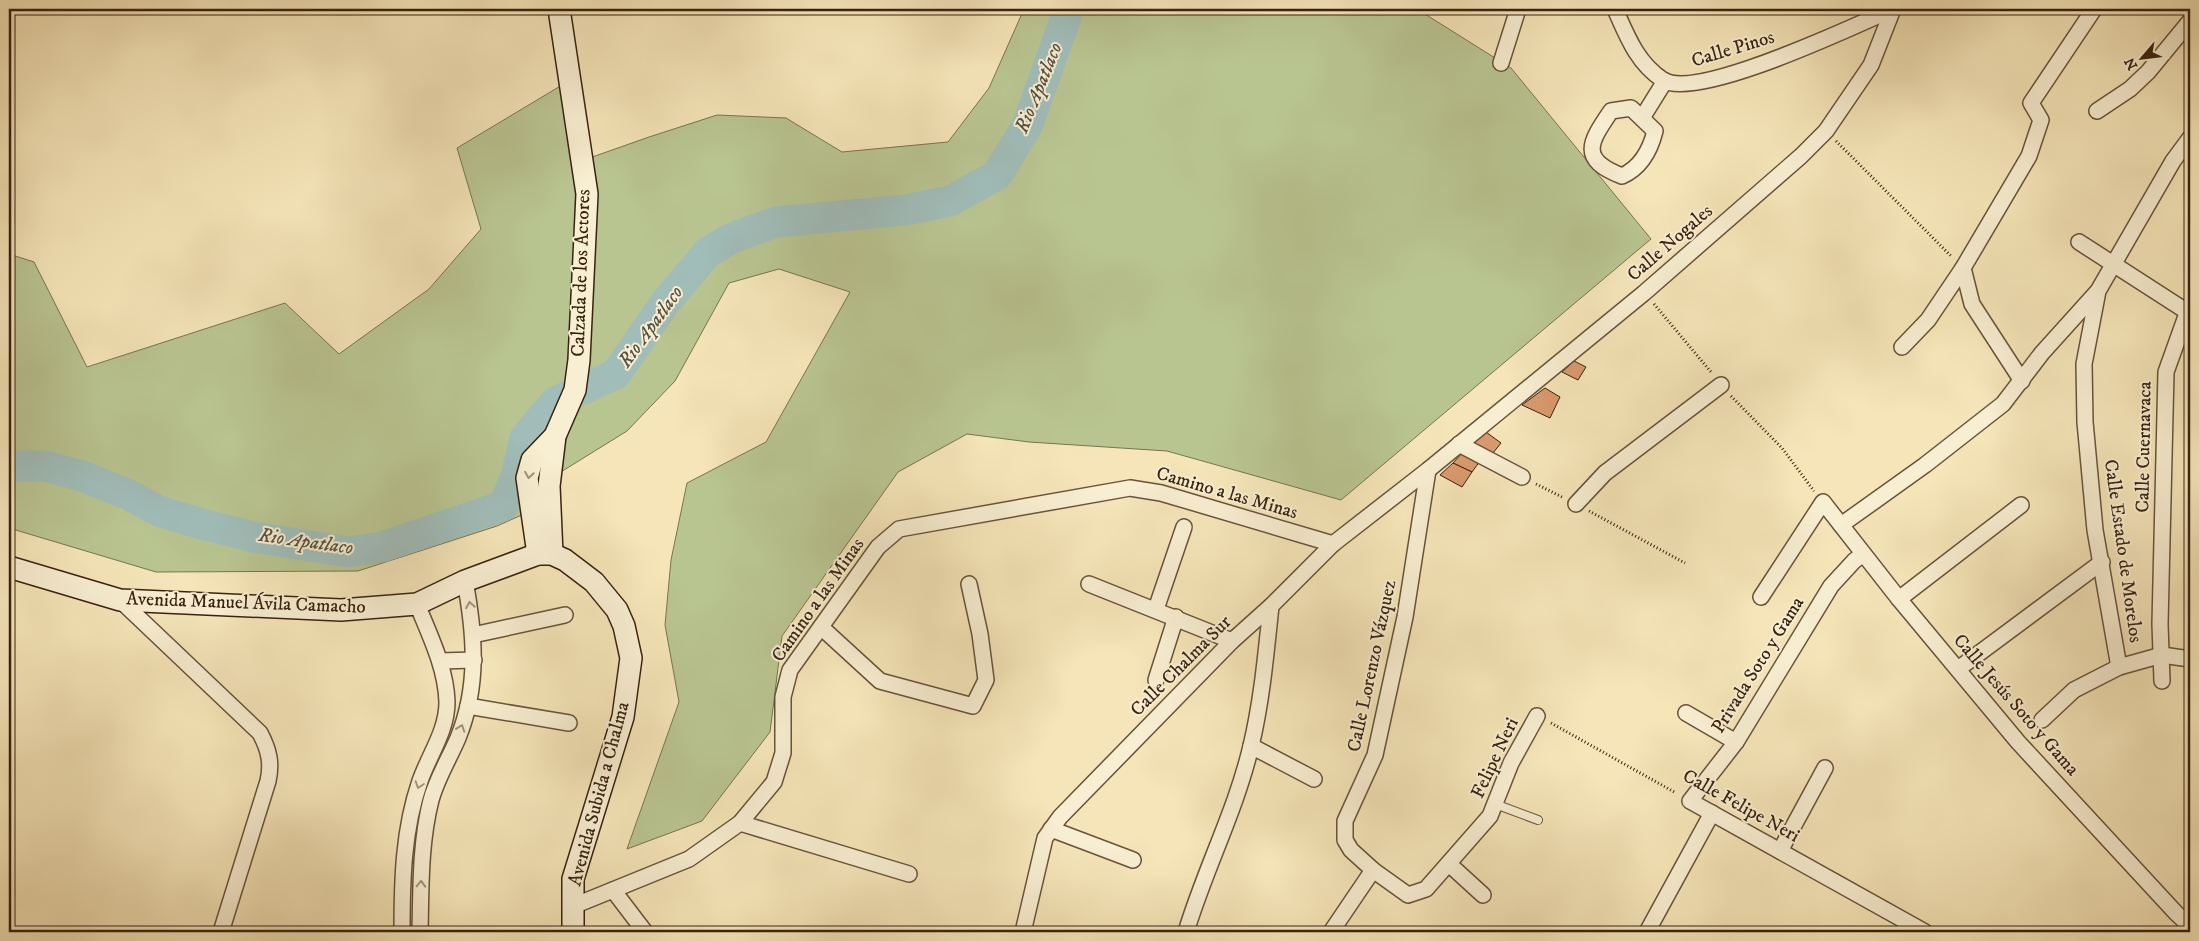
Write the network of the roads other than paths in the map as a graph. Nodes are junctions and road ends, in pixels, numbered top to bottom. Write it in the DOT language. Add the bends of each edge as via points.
graph roads {
  1 [pos="559,9"];
  2 [pos="1518,9"];
  3 [pos="1615,9"];
  4 [pos="1893,9"];
  5 [pos="2094,9"];
  6 [pos="2190,21"];
  7 [pos="1501,63"];
  8 [pos="1665,81"];
  9 [pos="2097,111"];
  10 [pos="1642,118"];
  11 [pos="2190,138"];
  12 [pos="2079,242"];
  13 [pos="2113,265"];
  14 [pos="1963,268"];
  15 [pos="2098,291"];
  16 [pos="2188,308"];
  17 [pos="1902,347"];
  18 [pos="2022,380"];
  19 [pos="1721,385"];
  20 [pos="1459,444"];
  21 [pos="1428,470"];
  22 [pos="1522,477"];
  23 [pos="1576,504"];
  24 [pos="2021,505"];
  25 [pos="1841,525"];
  26 [pos="1184,527"];
  27 [pos="1333,544"];
  28 [pos="545,554"];
  29 [pos="1863,554"];
  30 [pos="2102,562"];
  31 [pos="9,567"];
  32 [pos="465,581"];
  33 [pos="969,584"];
  34 [pos="1090,584"];
  35 [pos="1761,597"];
  36 [pos="1899,599"];
  37 [pos="120,600"];
  38 [pos="418,604"];
  39 [pos="1271,606"];
  40 [pos="1156,609"];
  41 [pos="565,615"];
  42 [pos="1176,617"];
  43 [pos="821,627"];
  44 [pos="473,635"];
  45 [pos="1232,641"];
  46 [pos="2162,655"];
  47 [pos="2190,659"];
  48 [pos="440,660"];
  49 [pos="474,660"];
  50 [pos="2119,667"];
  51 [pos="1958,669"];
  52 [pos="1156,680"];
  53 [pos="2162,682"];
  54 [pos="468,706"];
  55 [pos="1686,713"];
  56 [pos="1537,716"];
  57 [pos="2042,720"];
  58 [pos="569,723"];
  59 [pos="1736,742"];
  60 [pos="1251,746"];
  61 [pos="1826,768"];
  62 [pos="1314,779"];
  63 [pos="1690,801"];
  64 [pos="1493,810"];
  65 [pos="1712,813"];
  66 [pos="1538,820"];
  67 [pos="740,823"];
  68 [pos="1051,828"];
  69 [pos="1780,851"];
  70 [pos="1134,860"];
  71 [pos="1449,864"];
  72 [pos="1373,870"];
  73 [pos="909,874"];
  74 [pos="613,890"];
  75 [pos="1483,895"];
  76 [pos="571,907"];
  77 [pos="2190,926"];
  78 [pos="221,932"];
  79 [pos="402,932"];
  80 [pos="420,932"];
  81 [pos="573,932"];
  82 [pos="645,932"];
  83 [pos="1023,932"];
  84 [pos="1186,932"];
  85 [pos="1331,932"];
  86 [pos="1647,932"];
  87 [pos="1925,932"];
  1 -- 28 [label="main road, Calzada de los Actores" via="587,194 575,390 555,436 532,460 527,478"];
  2 -- 7 [label="street"];
  3 -- 8 [label="street" via="1636,55"];
  4 -- 8 [label="street, Calle Pinos" via="1759,64 1695,84"];
  4 -- 20 [label="street, Calle Nogales" via="1871,64 1826,131 1644,292"];
  5 -- 14 [label="street" via="2031,103 2040,120 2029,156"];
  6 -- 9 [label="street" via="2148,72 2130,89"];
  8 -- 10 [label="street"];
  10 -- 10 [label="street" via="1631,108 1611,111 1593,138 1592,152 1601,168 1622,176 1635,170 1652,144 1655,131"];
  11 -- 13 [label="street, Calle Estado de Morelos" via="2173,161"];
  12 -- 13 [label="street"];
  13 -- 15 [label="street, Calle Estado de Morelos"];
  13 -- 16 [label="street"];
  14 -- 17 [label="street" via="1928,320"];
  14 -- 18 [label="street" via="1972,304"];
  15 -- 18 [label="street"];
  15 -- 30 [label="street, Calle Estado de Morelos" via="2084,364 2083,394 2095,530"];
  16 -- 46 [label="street, Calle Cuernavaca" via="2166,372 2160,614"];
  18 -- 25 [label="street" via="2003,404"];
  19 -- 23 [label="street" via="1605,474"];
  20 -- 21 [label="street, Calle Nogales"];
  20 -- 22 [label="street"];
  21 -- 27 [label="street, Calle Chalma Sur"];
  21 -- 72 [label="street, Calle Lorenzo Vázquez" via="1405,617 1375,755 1344,821 1345,840"];
  24 -- 36 [label="street"];
  25 -- 29 [label="street, Calle Jesús Soto y Gama"];
  25 -- 35 [label="street, Calle Jesús Soto y Gama" via="1823,502"];
  26 -- 40 [label="street"];
  27 -- 39 [label="street, Calle Chalma Sur"];
  27 -- 43 [label="street, Camino a las Minas" via="1161,493 1130,488 899,529 878,547"];
  28 -- 32 [label="main road, Avenida Manuel Ávila Camacho"];
  28 -- 76 [label="main road, Avenida Subida a Chalma" via="565,560 608,597 624,626 631,658 622,717 573,879"];
  29 -- 36 [label="street, Calle Jesús Soto y Gama"];
  29 -- 59 [label="street, Privada Soto y Gama" via="1831,586"];
  30 -- 50 [label="street, Calle Estado de Morelos"];
  30 -- 51 [label="street"];
  31 -- 37 [label="main road, Avenida Manuel Ávila Camacho"];
  32 -- 38 [label="main road, Avenida Manuel Ávila Camacho"];
  44 -- 32 [label="street, one-way"];
  33 -- 43 [label="street" via="986,680 973,706 880,681"];
  34 -- 40 [label="street"];
  36 -- 51 [label="street, Calle Jesús Soto y Gama"];
  37 -- 38 [label="main road, Avenida Manuel Ávila Camacho" via="341,610"];
  37 -- 78 [label="street" via="260,733 266,745 271,769"];
  38 -- 48 [label="street"];
  39 -- 45 [label="street, Calle Chalma Sur"];
  39 -- 60 [label="street"];
  40 -- 42 [label="street"];
  41 -- 44 [label="street"];
  42 -- 45 [label="street"];
  42 -- 52 [label="street"];
  43 -- 67 [label="street, Camino a las Minas" via="790,670 783,697 783,754 774,782"];
  44 -- 49 [label="street"];
  45 -- 68 [label="street, Calle Chalma Sur"];
  46 -- 47 [label="street"];
  46 -- 50 [label="street"];
  46 -- 53 [label="street, Calle Cuernavaca"];
  48 -- 49 [label="street"];
  48 -- 79 [label="street, one-way" via="446,688 446,723 420,780 408,824 402,880"];
  49 -- 54 [label="street"];
  50 -- 57 [label="street" via="2074,690"];
  51 -- 77 [label="street, Calle Jesús Soto y Gama" via="2018,742"];
  54 -- 58 [label="street"];
  80 -- 54 [label="street, one-way" via="421,878 431,800"];
  55 -- 59 [label="street"];
  56 -- 64 [label="street, Felipe Neri" via="1511,763"];
  59 -- 63 [label="street, Privada Soto y Gama"];
  60 -- 62 [label="street"];
  60 -- 84 [label="street" via="1229,818"];
  61 -- 69 [label="street"];
  63 -- 65 [label="street, Calle Felipe Neri"];
  64 -- 66 [label="lane"];
  64 -- 71 [label="street, Felipe Neri"];
  65 -- 69 [label="street, Calle Felipe Neri"];
  65 -- 86 [label="street"];
  67 -- 73 [label="street"];
  67 -- 74 [label="street, Camino a las Minas" via="689,859"];
  68 -- 70 [label="street"];
  68 -- 83 [label="street, Calle Chalma Sur" via="1045,838"];
  69 -- 87 [label="street, Calle Felipe Neri"];
  71 -- 72 [label="street, Calle Lorenzo Vázquez" via="1426,889 1408,895"];
  71 -- 75 [label="street"];
  72 -- 85 [label="street"];
  74 -- 76 [label="street, Camino a las Minas"];
  74 -- 82 [label="street"];
  76 -- 81 [label="main road, Avenida Subida a Chalma"];
}
